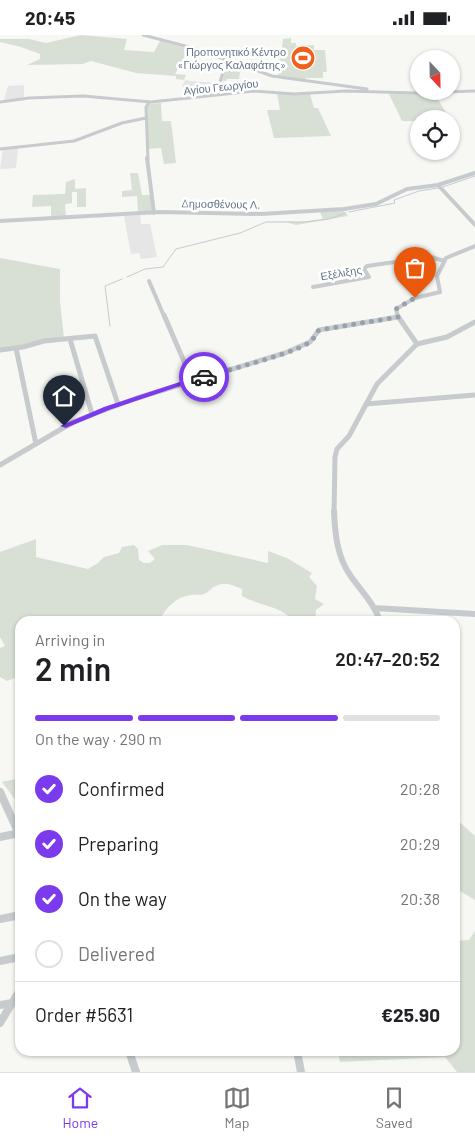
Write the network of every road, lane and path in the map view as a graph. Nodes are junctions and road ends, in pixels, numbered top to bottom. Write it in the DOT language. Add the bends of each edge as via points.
graph roads {
  1 [pos="144,35"];
  2 [pos="227,60"];
  3 [pos="475,91"];
  4 [pos="376,92"];
  5 [pos="208,95"];
  6 [pos="0,102"];
  7 [pos="149,102"];
  8 [pos="146,118"];
  9 [pos="0,149"];
  10 [pos="475,173"];
  11 [pos="438,185"];
  12 [pos="154,213"];
  13 [pos="0,221"];
  14 [pos="475,225"];
  15 [pos="474,248"];
  16 [pos="444,261"];
  17 [pos="149,281"];
  18 [pos="313,287"];
  19 [pos="398,317"];
  20 [pos="475,322"];
  21 [pos="70,339"];
  22 [pos="417,344"];
  23 [pos="16,348"];
  24 [pos="0,350"];
  25 [pos="192,380"];
  26 [pos="475,395"];
  27 [pos="118,404"];
  28 [pos="366,404"];
  29 [pos="92,414"];
  30 [pos="36,444"];
  31 [pos="0,465"];
  32 [pos="375,608"];
  33 [pos="475,614"];
  34 [pos="378,616"];
  35 [pos="0,792"];
  36 [pos="15,825"];
  37 [pos="15,835"];
  38 [pos="0,837"];
  39 [pos="15,916"];
  40 [pos="0,919"];
  41 [pos="15,958"];
  42 [pos="0,961"];
  43 [pos="15,998"];
  44 [pos="12,1003"];
  45 [pos="0,1005"];
  46 [pos="0,1023"];
  47 [pos="131,1056"];
  48 [pos="298,1056"];
  49 [pos="136,1072"];
  50 [pos="301,1072"];
  1 -- 2 [label="street"];
  2 -- 4 [label="street" via="272,76"];
  2 -- 5 [label="street" via="217,90"];
  3 -- 4 [label="street, Αγίου Γεωργίου"];
  4 -- 5 [label="street, Αγίου Γεωργίου" via="294,94 254,91"];
  5 -- 7 [label="street, Αγίου Γεωργίου"];
  6 -- 7 [label="street, Αγίου Γεωργίου" via="29,97 83,96"];
  7 -- 8 [label="street"];
  8 -- 9 [label="street" via="127,120 80,139"];
  8 -- 12 [label="street"];
  10 -- 11 [label="street, Δημοσθένους Λ."];
  11 -- 12 [label="street, Δημοσθένους Λ." via="407,189 376,204 344,209 261,214"];
  11 -- 14 [label="street"];
  12 -- 13 [label="street, Δημοσθένους Λ."];
  15 -- 16 [label="street" via="452,254"];
  16 -- 18 [label="street, Εξέλιξης" via="431,257 367,266 364,269 369,277"];
  16 -- 19 [label="street" via="437,276 440,292 420,297 396,309"];
  17 -- 25 [label="street"];
  19 -- 22 [label="street"];
  19 -- 25 [label="street" via="319,330 312,340 300,347"];
  20 -- 22 [label="street" via="446,337"];
  21 -- 23 [label="street"];
  21 -- 27 [label="street" via="96,337"];
  21 -- 29 [label="street"];
  22 -- 28 [label="street" via="377,384"];
  23 -- 24 [label="street"];
  23 -- 30 [label="street"];
  25 -- 27 [label="street"];
  26 -- 28 [label="street"];
  27 -- 29 [label="street"];
  28 -- 32 [label="street" via="335,457 336,528 344,566"];
  29 -- 30 [label="street" via="64,426"];
  30 -- 31 [label="street"];
  32 -- 33 [label="street"];
  32 -- 34 [label="street"];
  35 -- 36 [label="street"];
  37 -- 38 [label="street"];
  39 -- 40 [label="street"];
  41 -- 42 [label="street"];
  43 -- 44 [label="street"];
  44 -- 45 [label="street"];
  44 -- 46 [label="street"];
  47 -- 49 [label="street"];
  48 -- 50 [label="street"];
}
